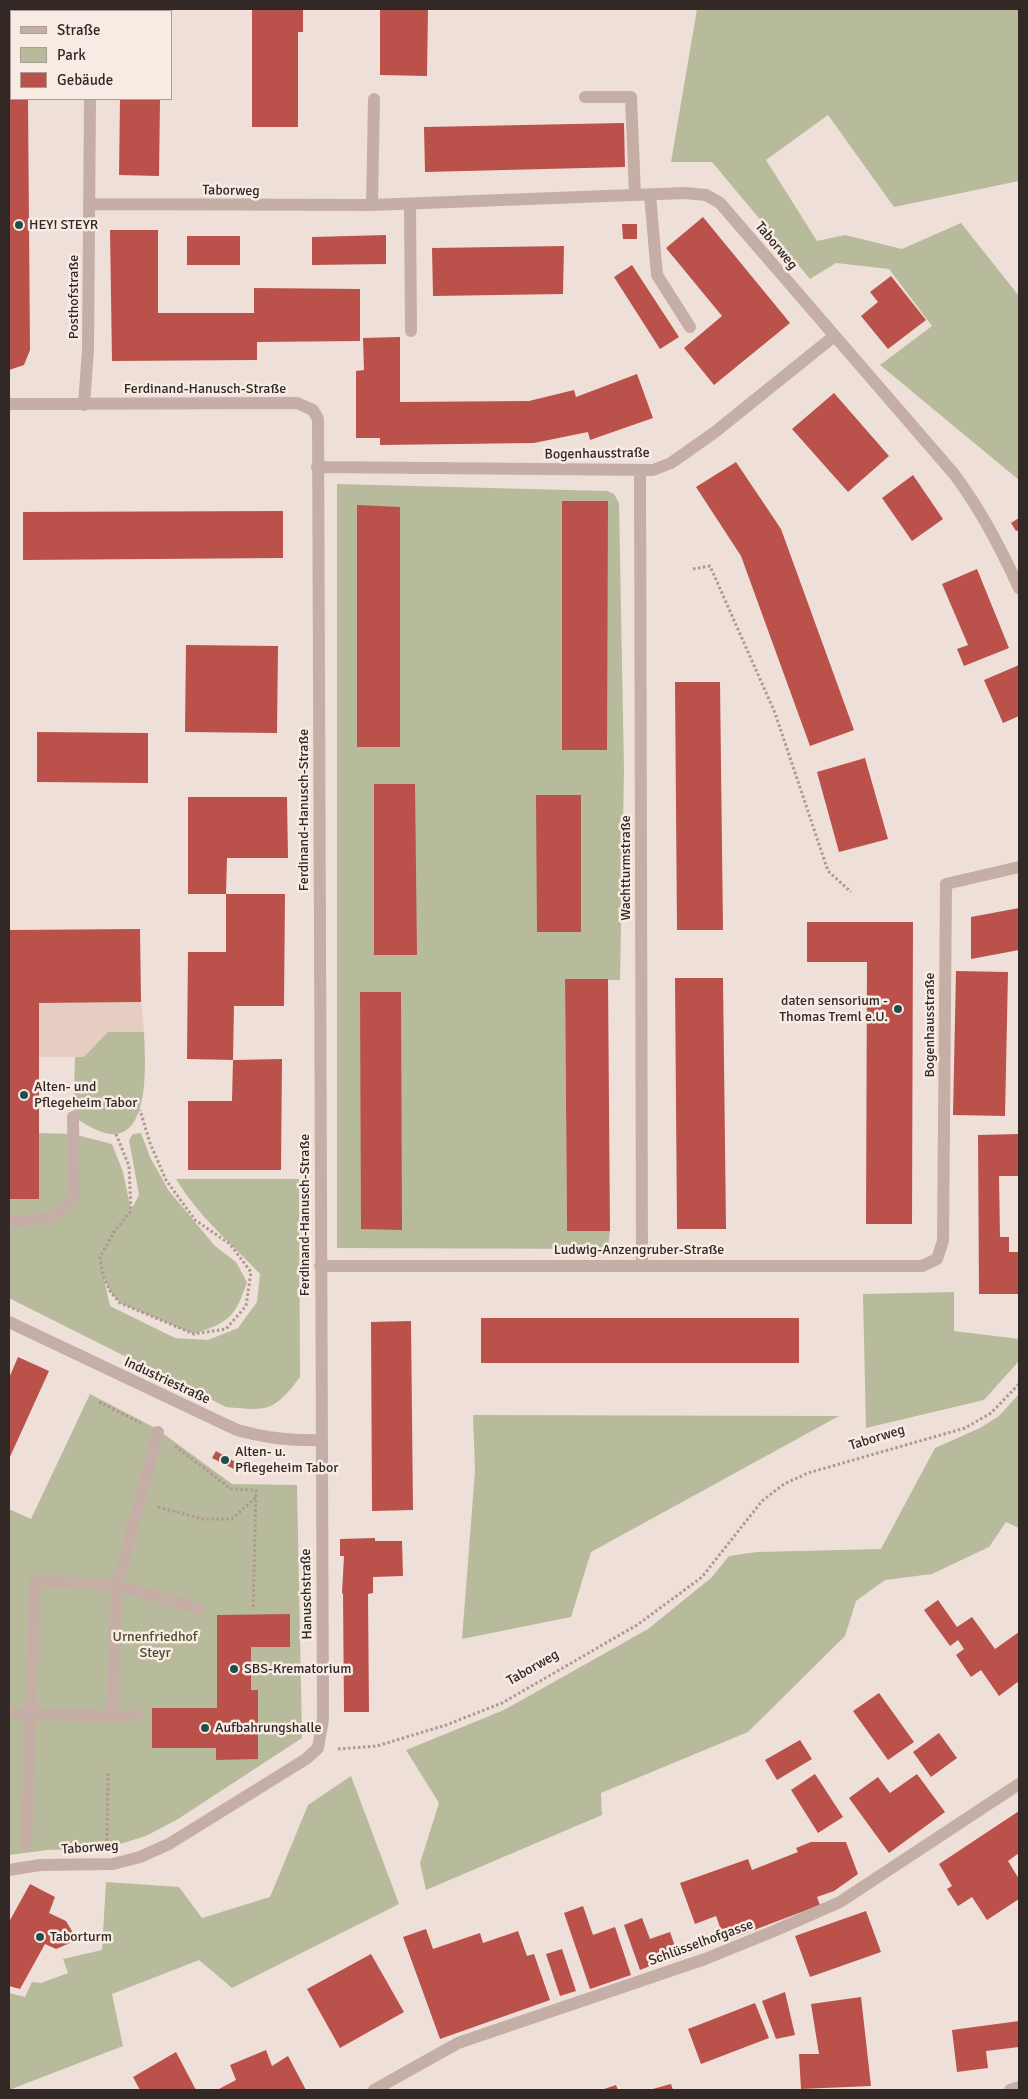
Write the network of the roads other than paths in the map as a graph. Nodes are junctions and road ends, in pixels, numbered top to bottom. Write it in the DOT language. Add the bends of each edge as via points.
graph roads {
  1 [pos="585,97"];
  2 [pos="374,99"];
  3 [pos="90,100"];
  4 [pos="650,194"];
  5 [pos="635,195"];
  6 [pos="89,204"];
  7 [pos="410,204"];
  8 [pos="372,205"];
  9 [pos="690,327"];
  10 [pos="411,331"];
  11 [pos="833,337"];
  12 [pos="9,404"];
  13 [pos="84,405"];
  14 [pos="318,467"];
  15 [pos="640,471"];
  16 [pos="1019,588"];
  17 [pos="1019,867"];
  18 [pos="73,1117"];
  19 [pos="9,1222"];
  20 [pos="943,1241"];
  21 [pos="642,1265"];
  22 [pos="320,1266"];
  23 [pos="9,1322"];
  24 [pos="158,1432"];
  25 [pos="320,1440"];
  26 [pos="117,1585"];
  27 [pos="199,1609"];
  28 [pos="9,1714"];
  29 [pos="31,1714"];
  30 [pos="112,1715"];
  31 [pos="138,1716"];
  32 [pos="318,1748"];
  33 [pos="1019,1784"];
  34 [pos="26,1846"];
  35 [pos="9,1870"];
  36 [pos="1019,2087"];
  37 [pos="374,2090"];
  38 [pos="1010,2090"];
  1 -- 5 [label="street" via="631,97"];
  2 -- 8 [label="street"];
  3 -- 6 [label="street, Posthofstraße"];
  4 -- 5 [label="street, Taborweg"];
  4 -- 9 [label="street" via="657,275"];
  4 -- 11 [label="street, Taborweg" via="706,194 720,202"];
  5 -- 7 [label="street, Taborweg"];
  6 -- 8 [label="street, Taborweg"];
  6 -- 13 [label="street, Posthofstraße" via="88,349"];
  7 -- 8 [label="street, Taborweg"];
  7 -- 10 [label="street"];
  11 -- 15 [label="street, Bogenhausstraße" via="672,463"];
  11 -- 16 [label="street, Taborweg" via="910,422 971,497 994,533"];
  12 -- 13 [label="street, Ferdinand-Hanusch-Straße"];
  13 -- 14 [label="street, Ferdinand-Hanusch-Straße" via="297,403 313,410 318,419"];
  14 -- 15 [label="street, Bogenhausstraße"];
  14 -- 22 [label="street, Ferdinand-Hanusch-Straße"];
  15 -- 21 [label="street, Wachtturmstraße"];
  17 -- 20 [label="street, Bogenhausstraße" via="946,884"];
  18 -- 19 [label="street" via="74,1199 51,1218"];
  20 -- 21 [label="street, Ludwig-Anzengruber-Straße" via="937,1259 922,1266"];
  21 -- 22 [label="street, Ludwig-Anzengruber-Straße"];
  22 -- 25 [label="street, Ferdinand-Hanusch-Straße"];
  23 -- 25 [label="street, Industriestraße" via="237,1430 288,1441"];
  24 -- 26 [label="street"];
  25 -- 32 [label="street, Hanuschstraße" via="323,1719"];
  26 -- 27 [label="street"];
  26 -- 29 [label="street" via="35,1581"];
  26 -- 30 [label="street"];
  28 -- 29 [label="street"];
  29 -- 30 [label="street"];
  29 -- 34 [label="street"];
  30 -- 31 [label="street"];
  32 -- 35 [label="street, Taborweg" via="306,1759 169,1844 140,1857 113,1864 40,1865"];
  33 -- 37 [label="street, Schlüsselhofgasse" via="840,1902 706,1959 458,2043"];
  36 -- 38 [label="street"];
}
